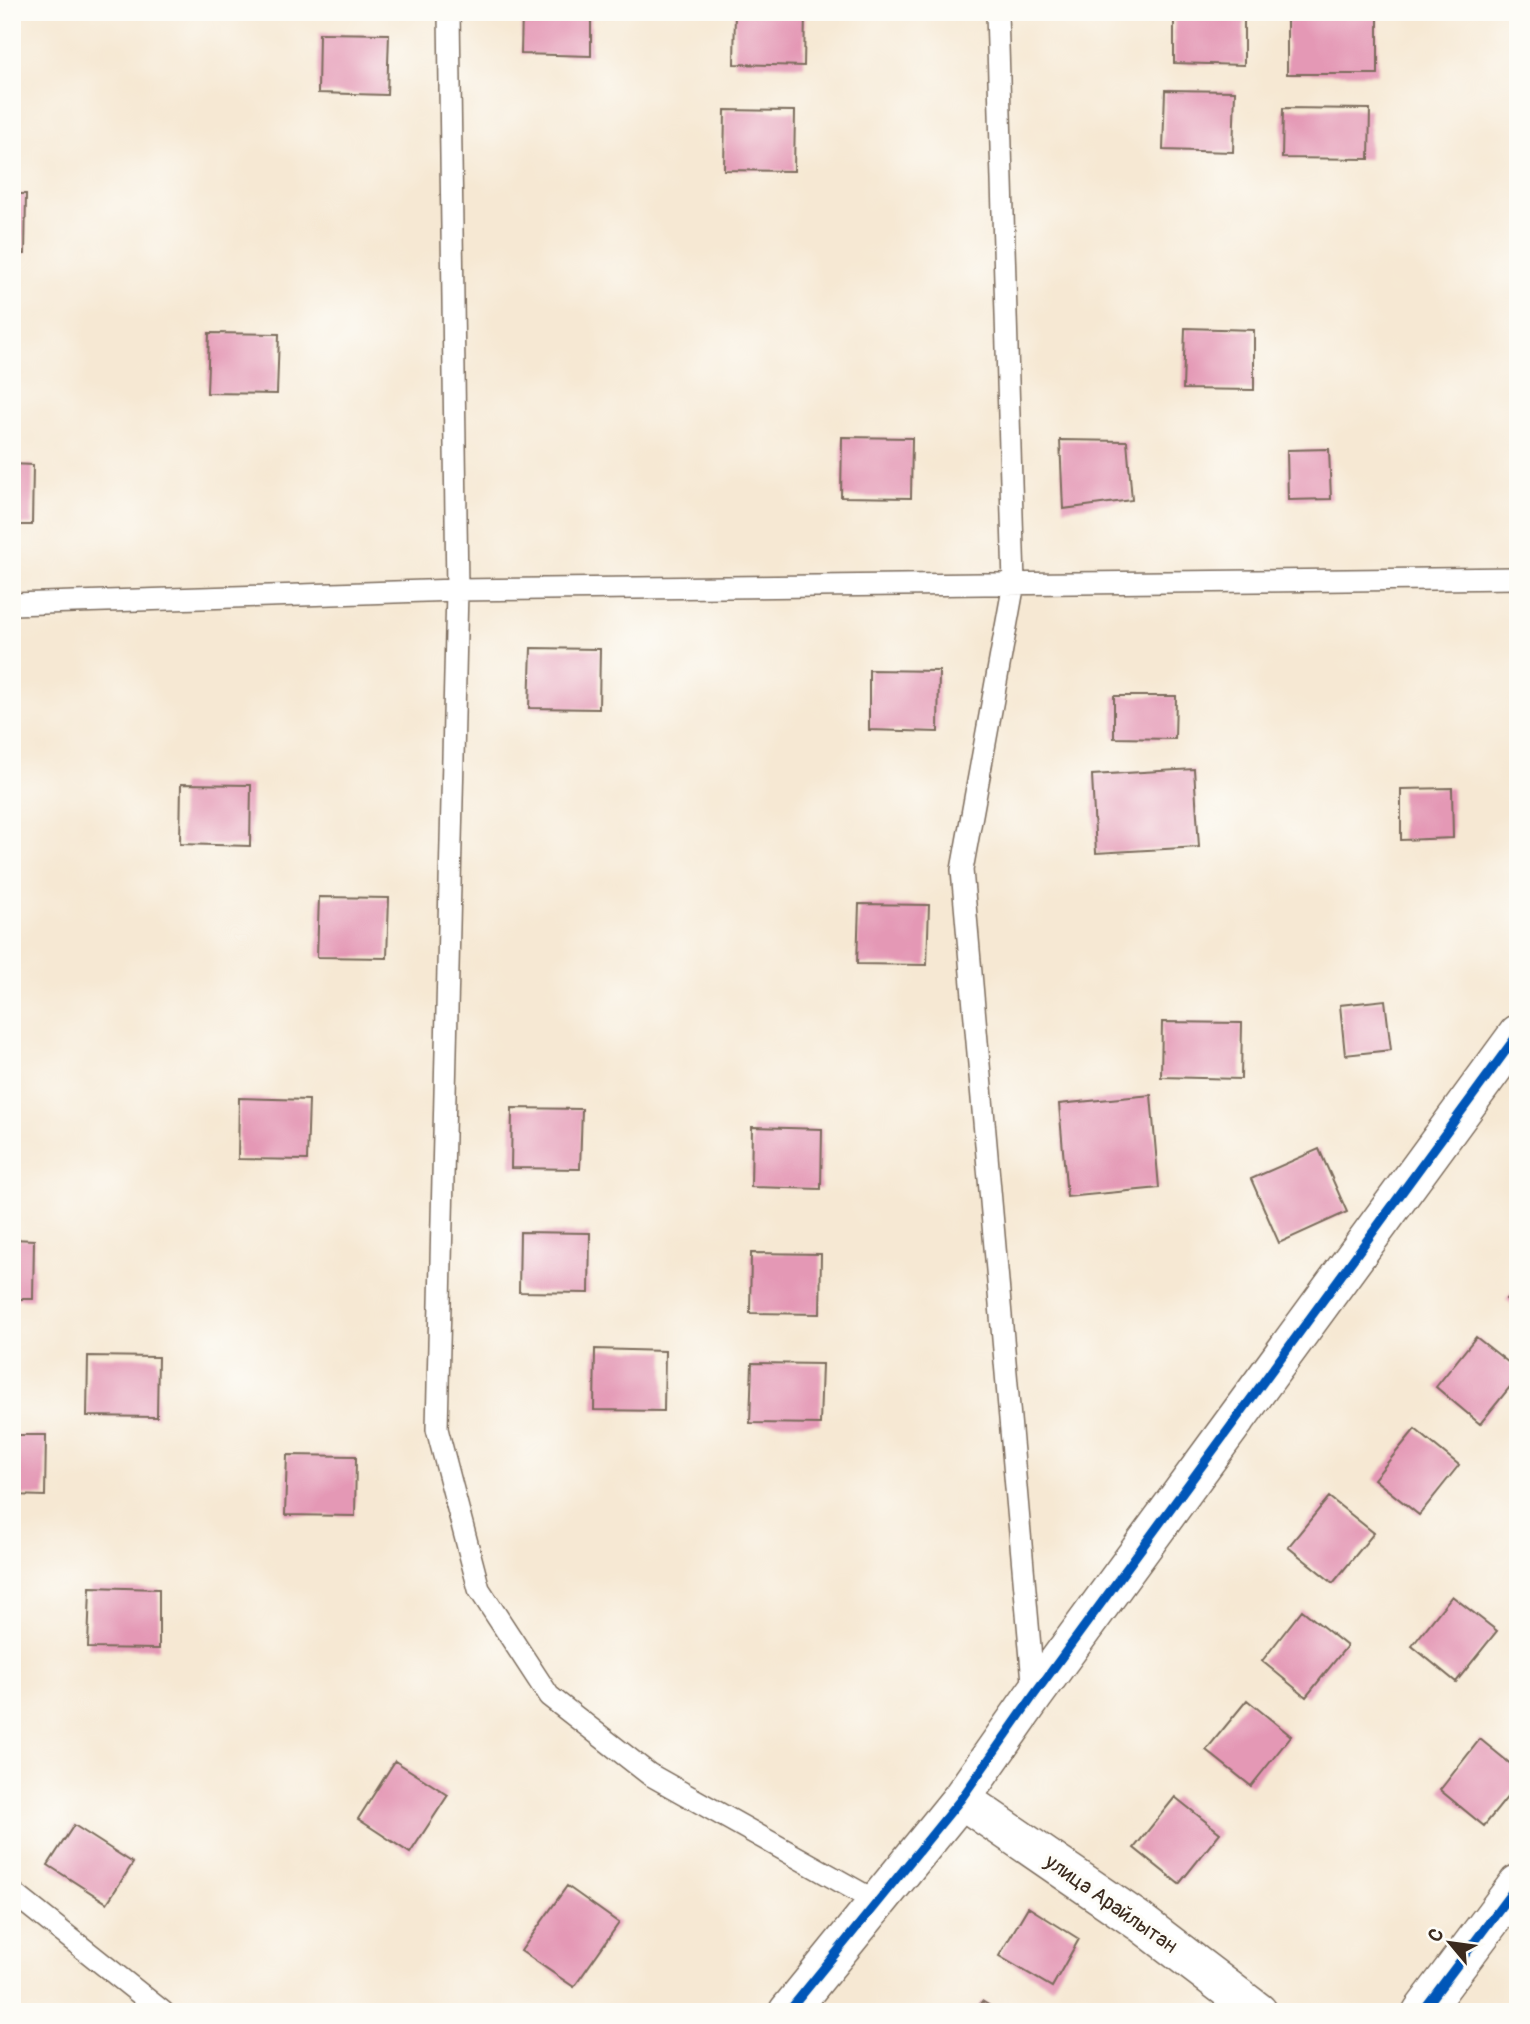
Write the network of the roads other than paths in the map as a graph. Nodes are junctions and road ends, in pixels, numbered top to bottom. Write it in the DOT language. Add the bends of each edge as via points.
graph roads {
  1 [pos="449,12"];
  2 [pos="997,12"];
  3 [pos="1518,578"];
  4 [pos="1014,583"];
  5 [pos="457,590"];
  6 [pos="12,604"];
  7 [pos="1518,1034"];
  8 [pos="1034,1695"];
  9 [pos="961,1799"];
  10 [pos="1518,1884"];
  11 [pos="12,1892"];
  12 [pos="877,1902"];
  13 [pos="163,2012"];
  14 [pos="788,2012"];
  15 [pos="1258,2012"];
  16 [pos="1422,2012"];
  1 -- 5 [label="lane"];
  2 -- 4 [label="lane"];
  3 -- 4 [label="lane"];
  4 -- 5 [label="lane"];
  4 -- 8 [label="lane" via="962,870"];
  5 -- 6 [label="lane"];
  5 -- 12 [label="lane" via="437,1429 479,1589 549,1696 649,1774"];
  7 -- 8 [label="street"];
  8 -- 9 [label="street"];
  9 -- 12 [label="street"];
  9 -- 15 [label="street, улица Арайлытан" via="1140,1922"];
  10 -- 16 [label="street"];
  11 -- 13 [label="lane"];
  12 -- 14 [label="street"];
}
